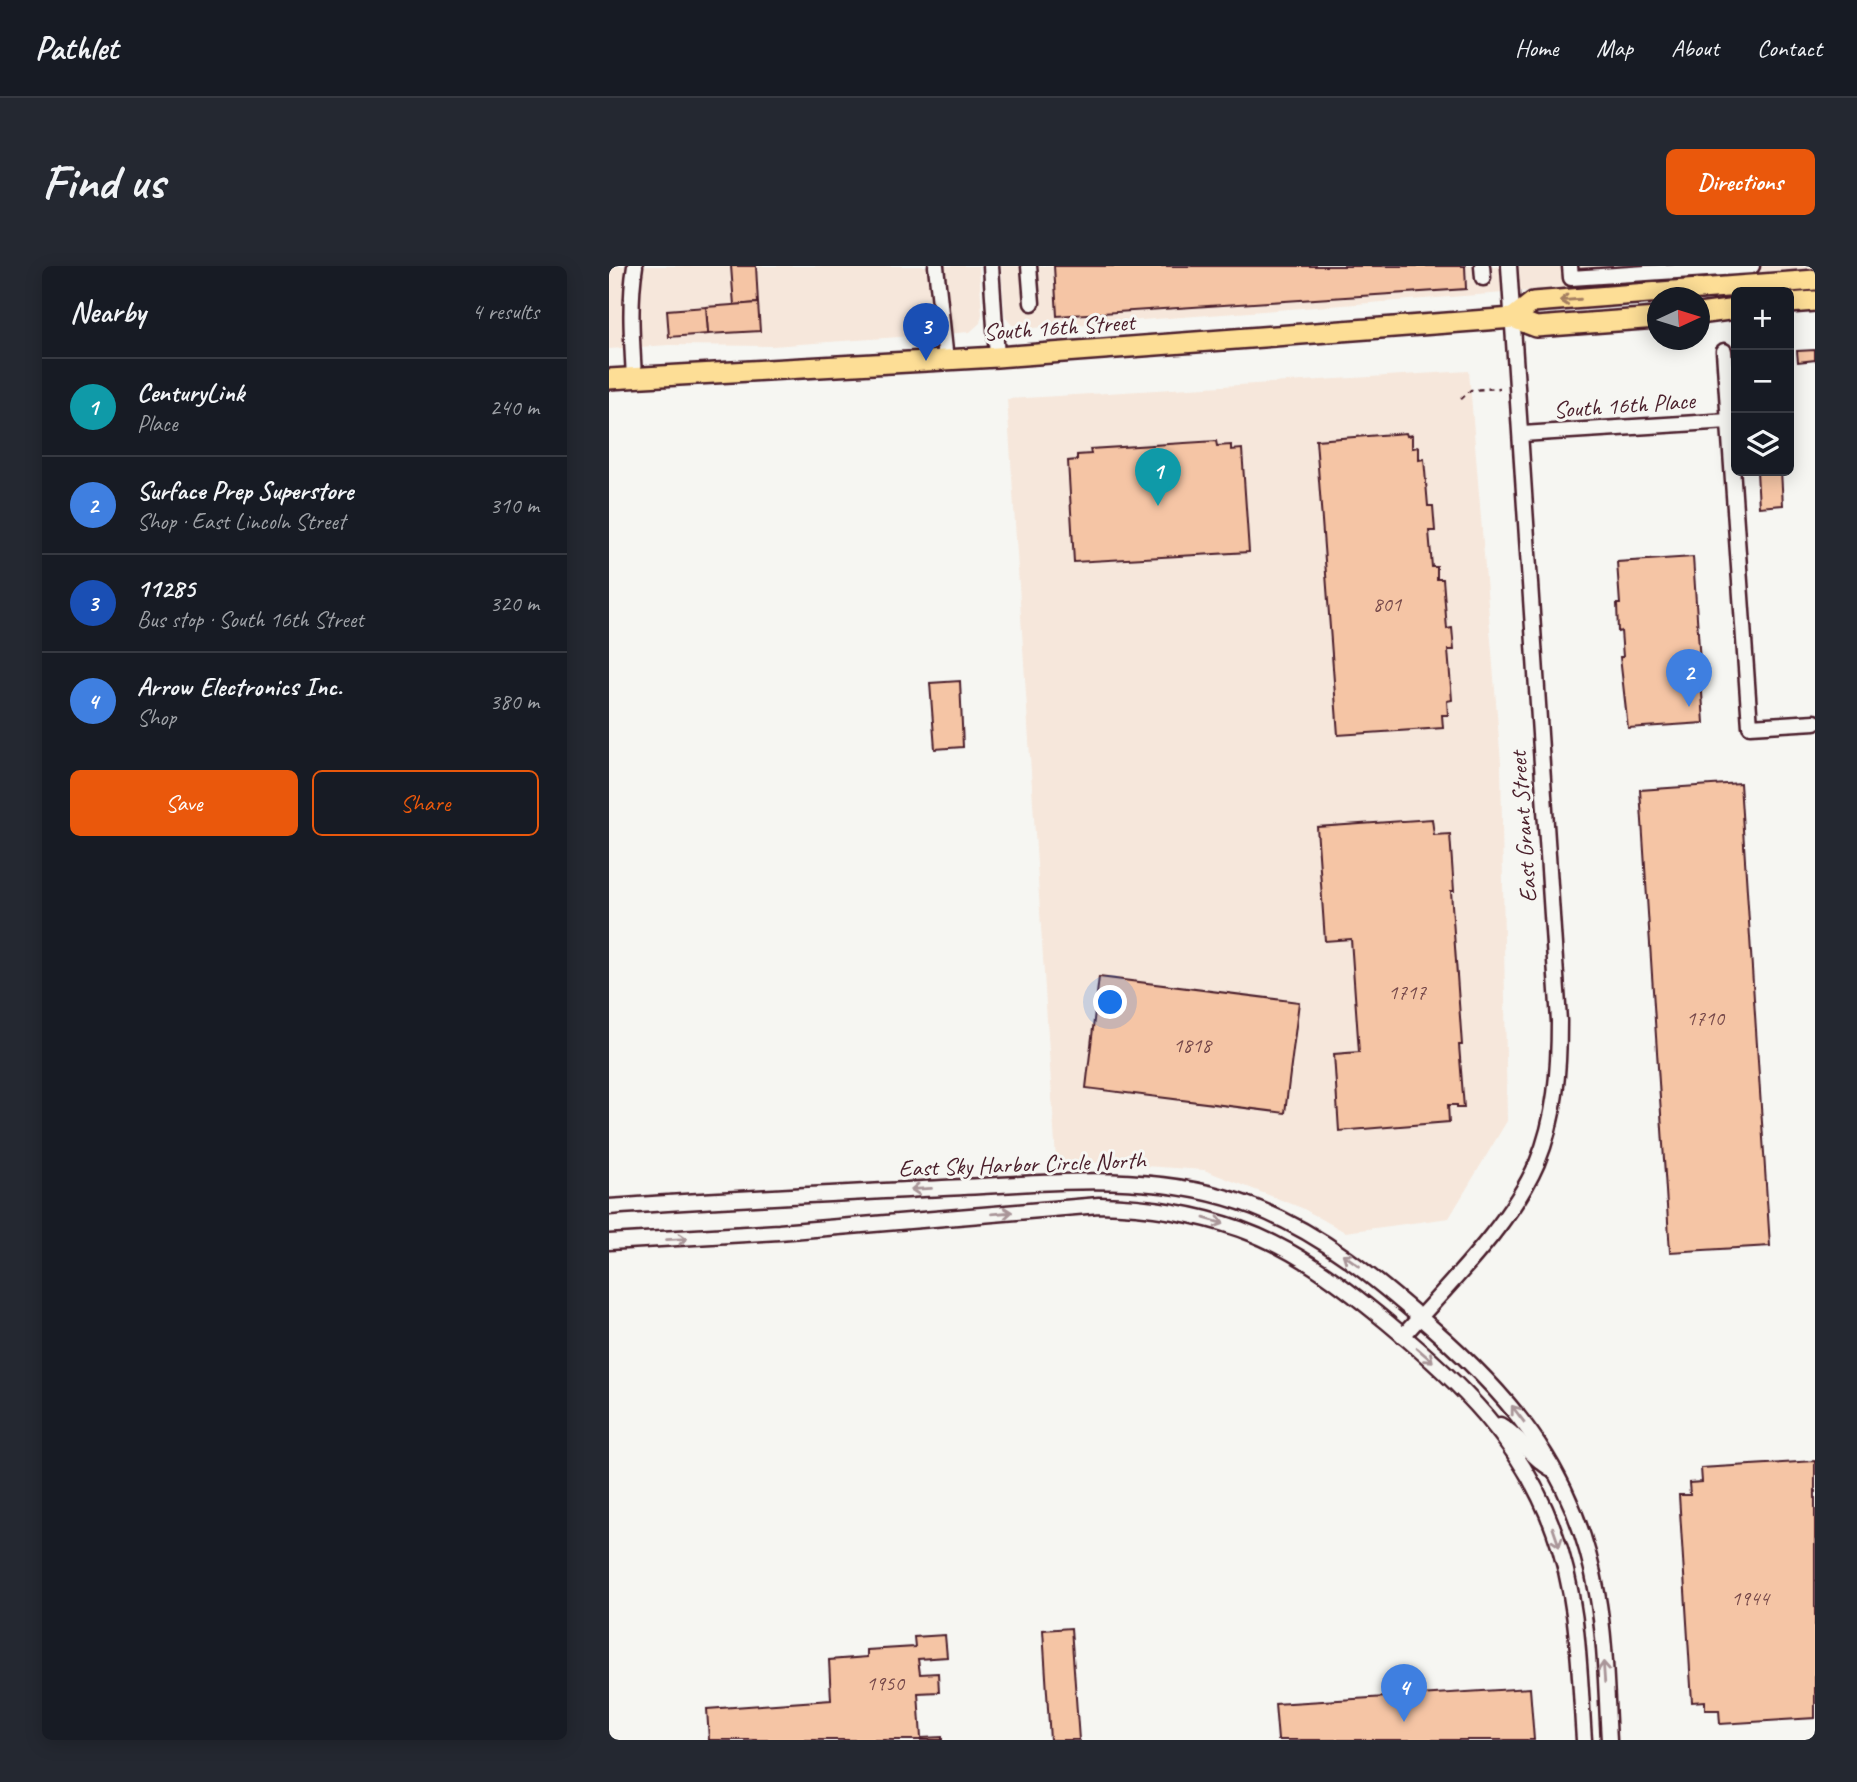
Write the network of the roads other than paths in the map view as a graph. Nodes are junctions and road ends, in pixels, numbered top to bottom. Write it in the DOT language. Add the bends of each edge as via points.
graph roads {
  1 [pos="635,266"];
  2 [pos="936,266"];
  3 [pos="991,266"];
  4 [pos="1029,266"];
  5 [pos="1509,266"];
  6 [pos="1570,266"];
  7 [pos="1752,266"];
  8 [pos="1812,280"];
  9 [pos="1813,301"];
  10 [pos="1032,303"];
  11 [pos="1794,303"];
  12 [pos="1731,310"];
  13 [pos="1710,313"];
  14 [pos="1513,318"];
  15 [pos="1647,319"];
  16 [pos="1724,351"];
  17 [pos="997,356"];
  18 [pos="946,359"];
  19 [pos="634,377"];
  20 [pos="609,379"];
  21 [pos="1729,421"];
  22 [pos="1522,434"];
  23 [pos="1815,722"];
  24 [pos="609,1207"];
  25 [pos="609,1242"];
  26 [pos="1420,1317"];
  27 [pos="1403,1336"];
  28 [pos="1492,1421"];
  29 [pos="1554,1470"];
  30 [pos="1584,1740"];
  31 [pos="1609,1740"];
  1 -- 19 [label="street" via="631,302"];
  2 -- 18 [label="street"];
  3 -- 17 [label="street"];
  4 -- 10 [label="street"];
  5 -- 14 [label="street, East Grant Street"];
  6 -- 7 [label="street" via="1571,278"];
  8 -- 14 [label="main road, South 16th Street, one-way" via="1533,302"];
  9 -- 11 [label="main road"];
  12 -- 13 [label="main road"];
  14 -- 15 [label="main road, South 16th Street" via="1536,327"];
  14 -- 17 [label="main road, South 16th Street"];
  14 -- 22 [label="street, East Grant Street"];
  16 -- 21 [label="street"];
  17 -- 18 [label="main road, South 16th Street"];
  18 -- 19 [label="main road, South 16th Street"];
  19 -- 20 [label="main road, South 16th Street"];
  21 -- 22 [label="street, South 16th Place"];
  21 -- 23 [label="street" via="1750,726"];
  22 -- 26 [label="street, East Grant Street" via="1559,1021 1556,1084 1548,1126 1525,1185 1506,1217"];
  26 -- 24 [label="street, East Sky Harbor Circle North, one-way" via="1354,1262 1303,1230 1253,1207 1165,1184 1080,1181"];
  25 -- 27 [label="street, East Sky Harbor Circle North, one-way" via="1073,1207 1148,1207 1217,1222 1284,1248 1326,1274"];
  26 -- 27 [label="street, East Grant Street"];
  29 -- 26 [label="street, East Sky Harbor Circle North, one-way" via="1498,1390"];
  27 -- 28 [label="street, East Sky Harbor Circle North, one-way"];
  28 -- 29 [label="street" via="1511,1431 1539,1462"];
  28 -- 30 [label="street, East Sky Harbor Circle North, one-way" via="1534,1486 1566,1568 1574,1608"];
  31 -- 29 [label="street, East Sky Harbor Circle North, one-way" via="1598,1596 1580,1528"];
}
